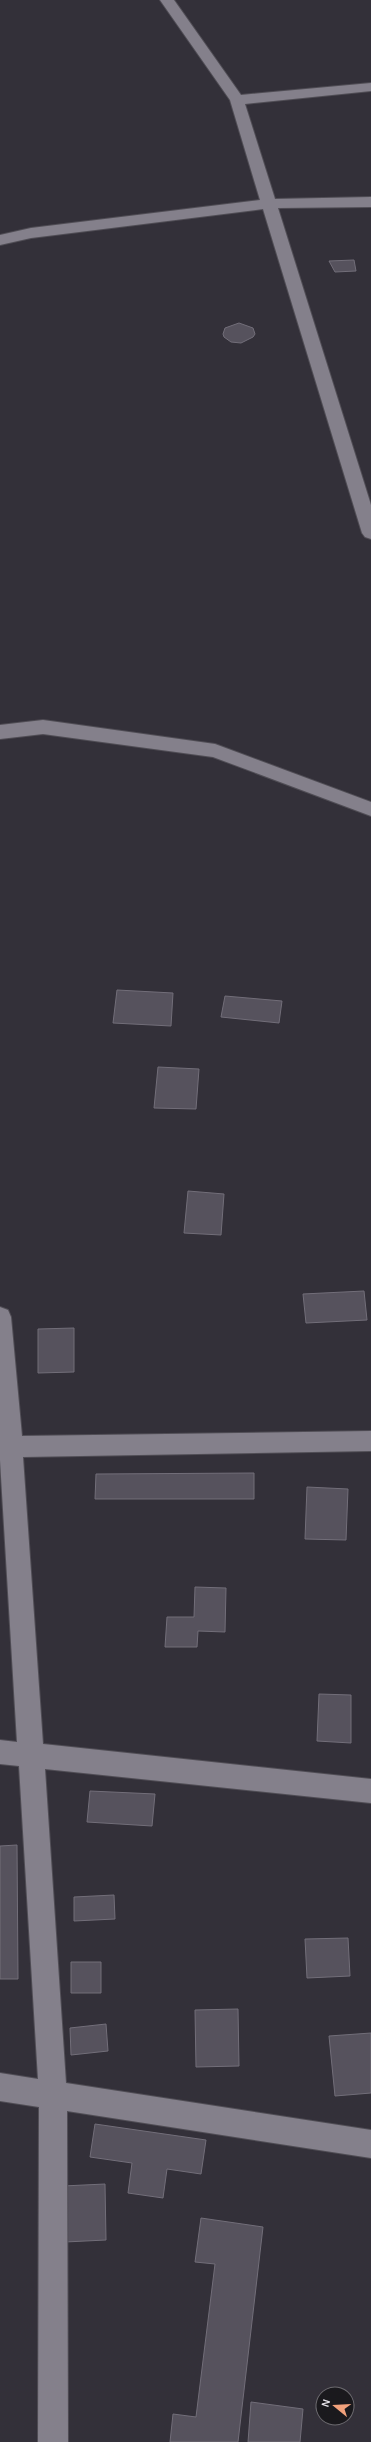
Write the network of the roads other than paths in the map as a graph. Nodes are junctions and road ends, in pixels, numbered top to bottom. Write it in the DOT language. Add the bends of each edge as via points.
graph roads {
  1 [pos="167,0"];
  2 [pos="371,87"];
  3 [pos="236,100"];
  4 [pos="371,202"];
  5 [pos="268,204"];
  6 [pos="0,240"];
  7 [pos="371,533"];
  8 [pos="0,732"];
  9 [pos="371,809"];
  10 [pos="0,1318"];
  11 [pos="371,1441"];
  12 [pos="6,1447"];
  13 [pos="0,1752"];
  14 [pos="31,1756"];
  15 [pos="371,1790"];
  16 [pos="0,2086"];
  17 [pos="53,2094"];
  18 [pos="371,2144"];
  19 [pos="53,2442"];
  1 -- 3 [label="street"];
  2 -- 3 [label="street"];
  3 -- 5 [label="street"];
  4 -- 5 [label="street"];
  5 -- 6 [label="street" via="31,233"];
  5 -- 7 [label="street"];
  8 -- 9 [label="street" via="44,728 215,751"];
  10 -- 12 [label="street"];
  11 -- 12 [label="street"];
  12 -- 14 [label="street"];
  13 -- 14 [label="street"];
  14 -- 15 [label="street"];
  14 -- 17 [label="street"];
  16 -- 17 [label="street"];
  17 -- 18 [label="street"];
  17 -- 19 [label="street"];
}
